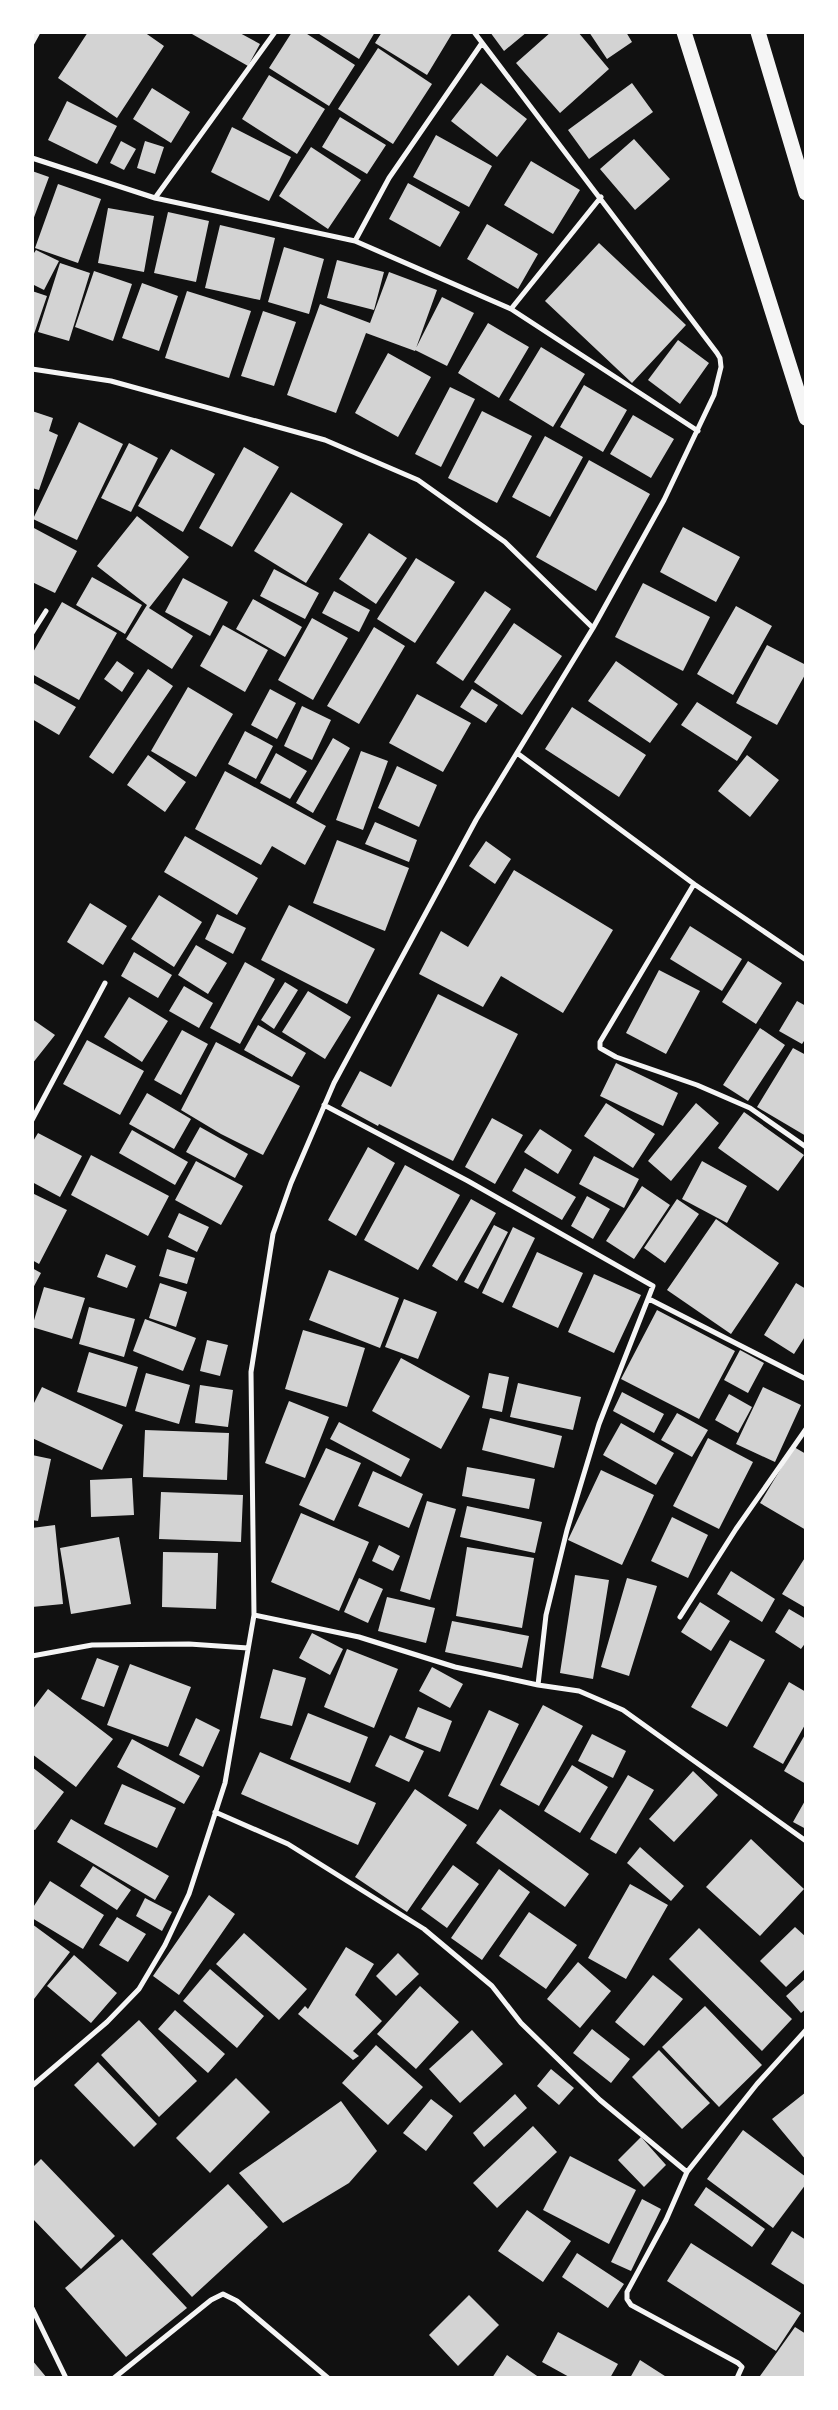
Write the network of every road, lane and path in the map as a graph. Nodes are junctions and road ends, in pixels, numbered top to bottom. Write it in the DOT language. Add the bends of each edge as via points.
graph roads {
  1 [pos="38,32"];
  2 [pos="275,32"];
  3 [pos="474,32"];
  4 [pos="684,32"];
  5 [pos="758,32"];
  6 [pos="32,43"];
  7 [pos="482,43"];
  8 [pos="32,158"];
  9 [pos="806,193"];
  10 [pos="155,198"];
  11 [pos="600,198"];
  12 [pos="355,241"];
  13 [pos="511,309"];
  14 [pos="32,369"];
  15 [pos="806,418"];
  16 [pos="698,431"];
  17 [pos="46,611"];
  18 [pos="593,628"];
  19 [pos="32,634"];
  20 [pos="517,753"];
  21 [pos="694,884"];
  22 [pos="806,960"];
  23 [pos="105,983"];
  24 [pos="324,1105"];
  25 [pos="32,1120"];
  26 [pos="806,1147"];
  27 [pos="649,1299"];
  28 [pos="806,1379"];
  29 [pos="806,1429"];
  30 [pos="254,1615"];
  31 [pos="680,1617"];
  32 [pos="248,1648"];
  33 [pos="32,1656"];
  34 [pos="538,1685"];
  35 [pos="216,1812"];
  36 [pos="806,1841"];
  37 [pos="806,2030"];
  38 [pos="32,2086"];
  39 [pos="687,2172"];
  40 [pos="32,2308"];
  41 [pos="66,2378"];
  42 [pos="114,2378"];
  43 [pos="328,2378"];
  44 [pos="737,2378"];
  1 -- 6 [label="street"];
  2 -- 10 [label="street"];
  3 -- 7 [label="street"];
  4 -- 15 [label="highway"];
  5 -- 9 [label="highway"];
  7 -- 11 [label="street"];
  7 -- 12 [label="street" via="389,178"];
  8 -- 10 [label="street"];
  10 -- 12 [label="street"];
  11 -- 13 [label="street"];
  11 -- 16 [label="street" via="720,358 718,381"];
  12 -- 13 [label="street"];
  13 -- 16 [label="street"];
  14 -- 18 [label="street" via="111,381 325,440 418,480 505,542"];
  16 -- 18 [label="street"];
  17 -- 19 [label="street"];
  18 -- 20 [label="street"];
  20 -- 21 [label="street"];
  20 -- 24 [label="street" via="476,820"];
  21 -- 22 [label="street"];
  21 -- 26 [label="street" via="600,1042 600,1048 750,1108"];
  23 -- 25 [label="street"];
  24 -- 27 [label="street" via="468,1181 650,1284 653,1286"];
  24 -- 30 [label="street" via="273,1234 251,1372"];
  27 -- 28 [label="street"];
  27 -- 34 [label="street" via="598,1424 567,1530 546,1615"];
  29 -- 31 [label="street"];
  30 -- 32 [label="street"];
  30 -- 34 [label="street" via="359,1637 455,1667"];
  32 -- 33 [label="street" via="189,1644 92,1645"];
  32 -- 35 [label="street" via="225,1783"];
  34 -- 36 [label="street" via="578,1691 623,1710"];
  35 -- 38 [label="street" via="190,1894 139,1989 107,2022"];
  35 -- 39 [label="street" via="288,1844 424,1930 492,1986 522,2023 600,2100"];
  37 -- 39 [label="street" via="757,2084"];
  39 -- 44 [label="street" via="666,2220 630,2284 628,2299 631,2305 738,2363 742,2367"];
  40 -- 41 [label="street"];
  42 -- 43 [label="street" via="211,2300 223,2294 237,2301"];
}
